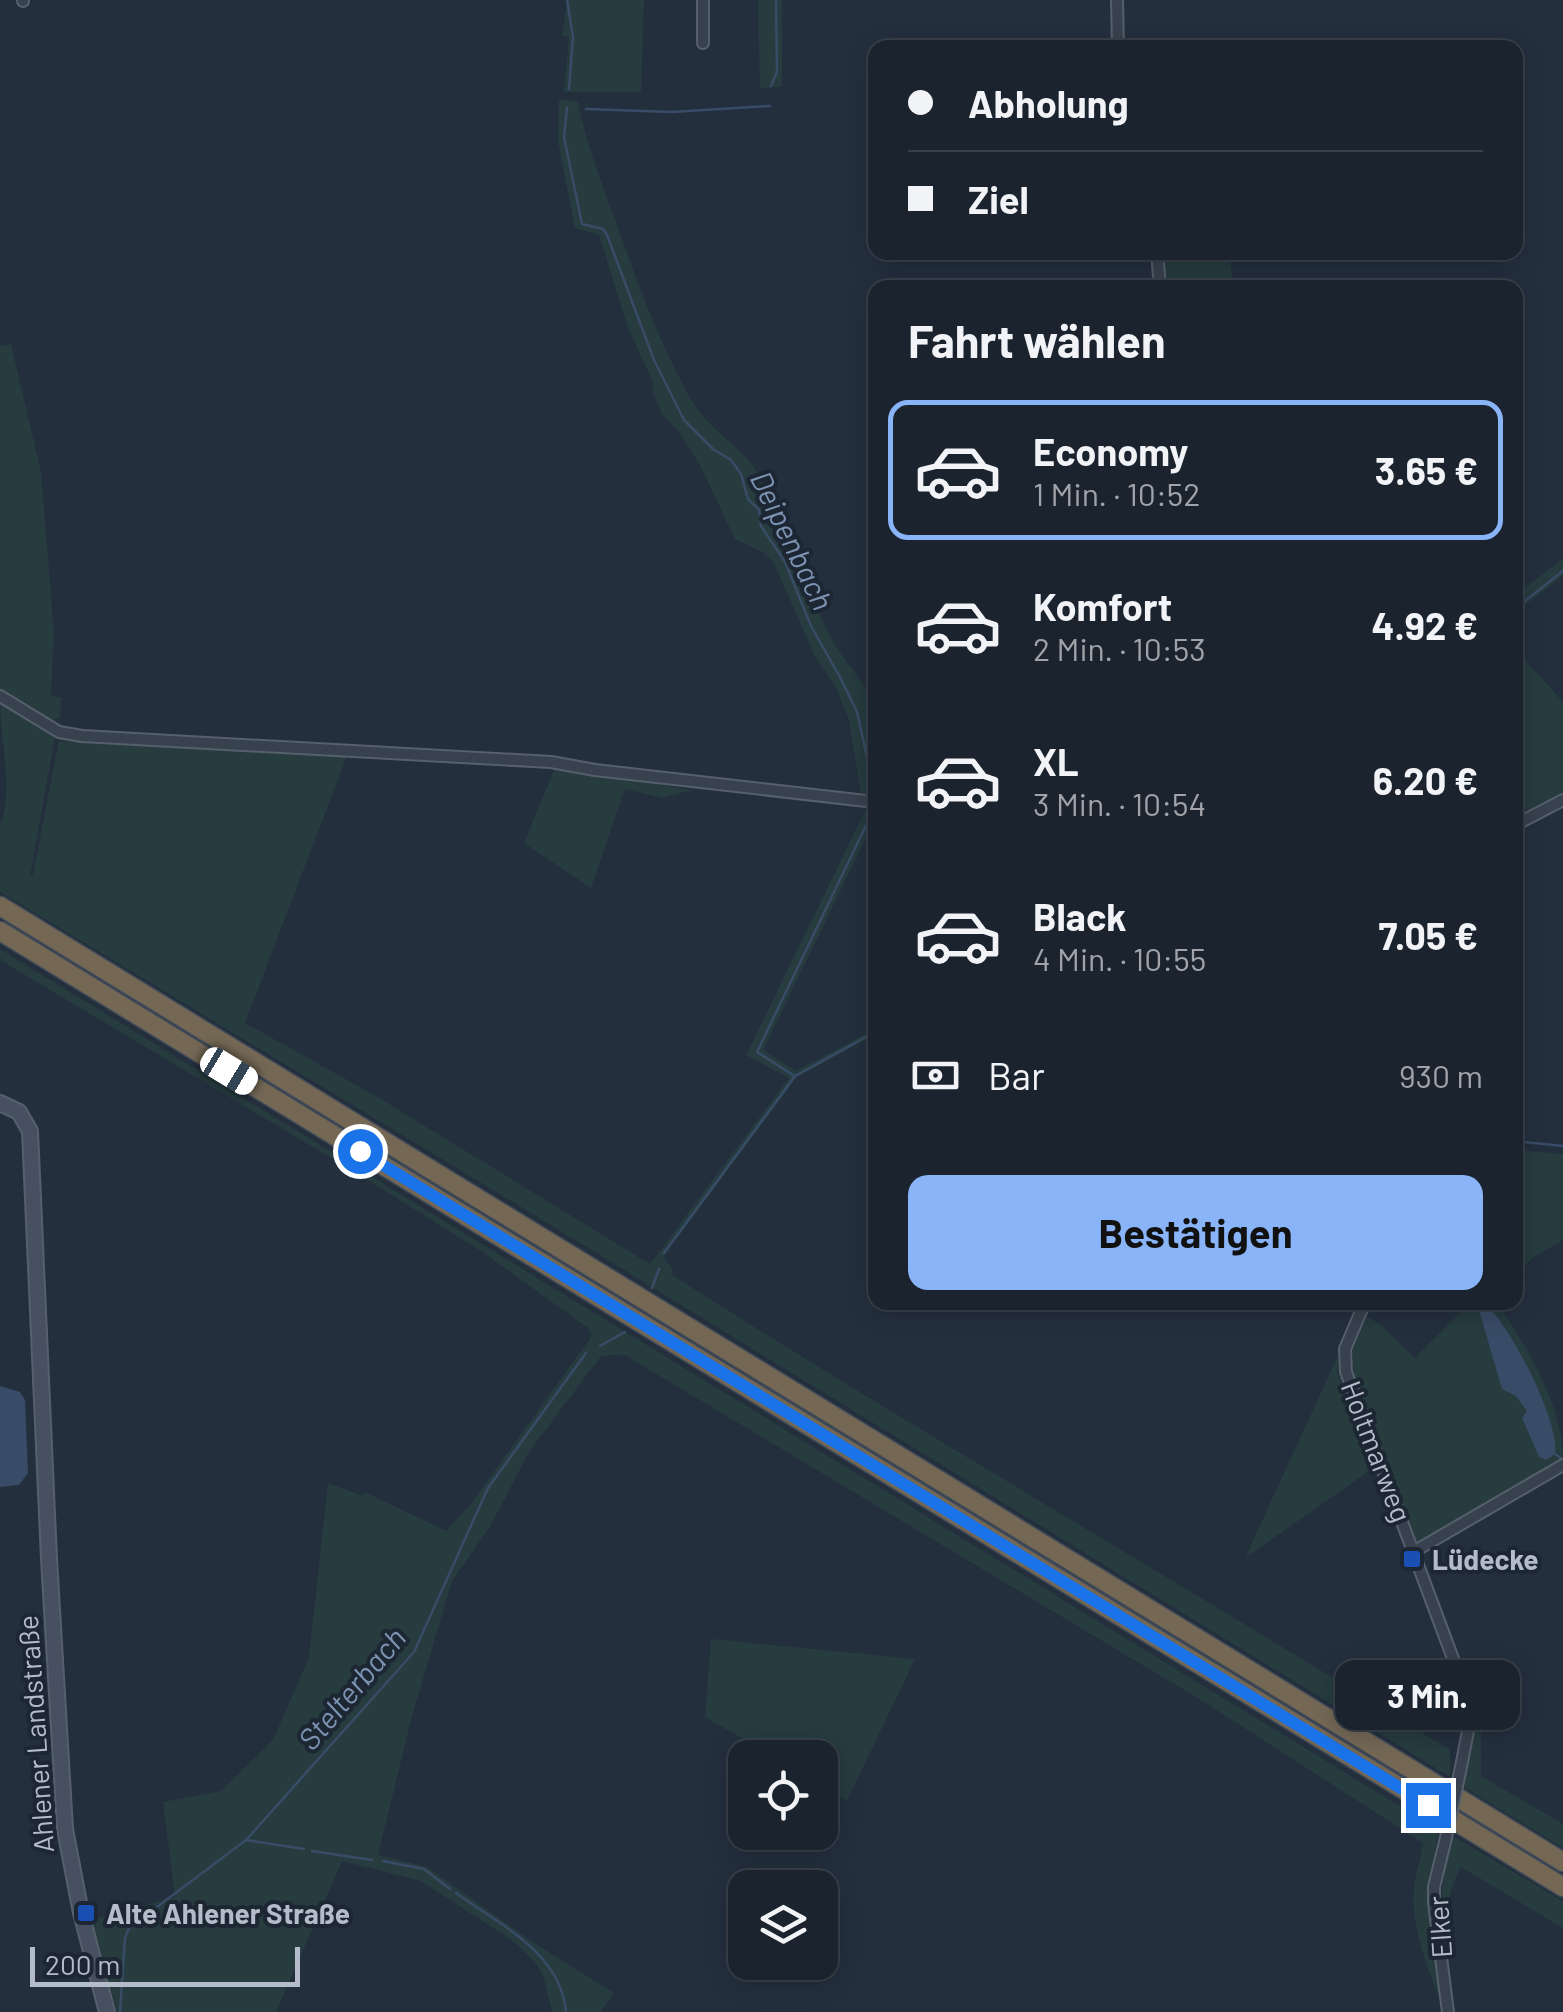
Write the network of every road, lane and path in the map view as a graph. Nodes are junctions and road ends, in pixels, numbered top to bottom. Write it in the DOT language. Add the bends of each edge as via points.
graph roads {
  1 [pos="702,0"];
  2 [pos="1116,0"];
  3 [pos="1118,40"];
  4 [pos="703,43"];
  5 [pos="0,696"];
  6 [pos="1563,800"];
  7 [pos="868,801"];
  8 [pos="1523,821"];
  9 [pos="0,906"];
  10 [pos="0,931"];
  11 [pos="0,1103"];
  12 [pos="1362,1310"];
  13 [pos="1563,1465"];
  14 [pos="1414,1551"];
  15 [pos="1444,1842"];
  16 [pos="1563,1862"];
  17 [pos="1563,1887"];
  18 [pos="107,2012"];
  19 [pos="1448,2012"];
  1 -- 4 [label="street"];
  2 -- 3 [label="street"];
  5 -- 7 [label="street" via="71,735 551,762"];
  6 -- 8 [label="street"];
  9 -- 16 [label="highway"];
  10 -- 17 [label="highway"];
  11 -- 18 [label="street, Ahlener Landstraße" via="19,1112 30,1130 64,1830"];
  12 -- 14 [label="street, Holtmarweg" via="1345,1349 1346,1372"];
  13 -- 14 [label="street"];
  14 -- 15 [label="street, Holtmarweg, bridge" via="1464,1688 1468,1731"];
  15 -- 19 [label="street, Elker" via="1434,1903"];
}
